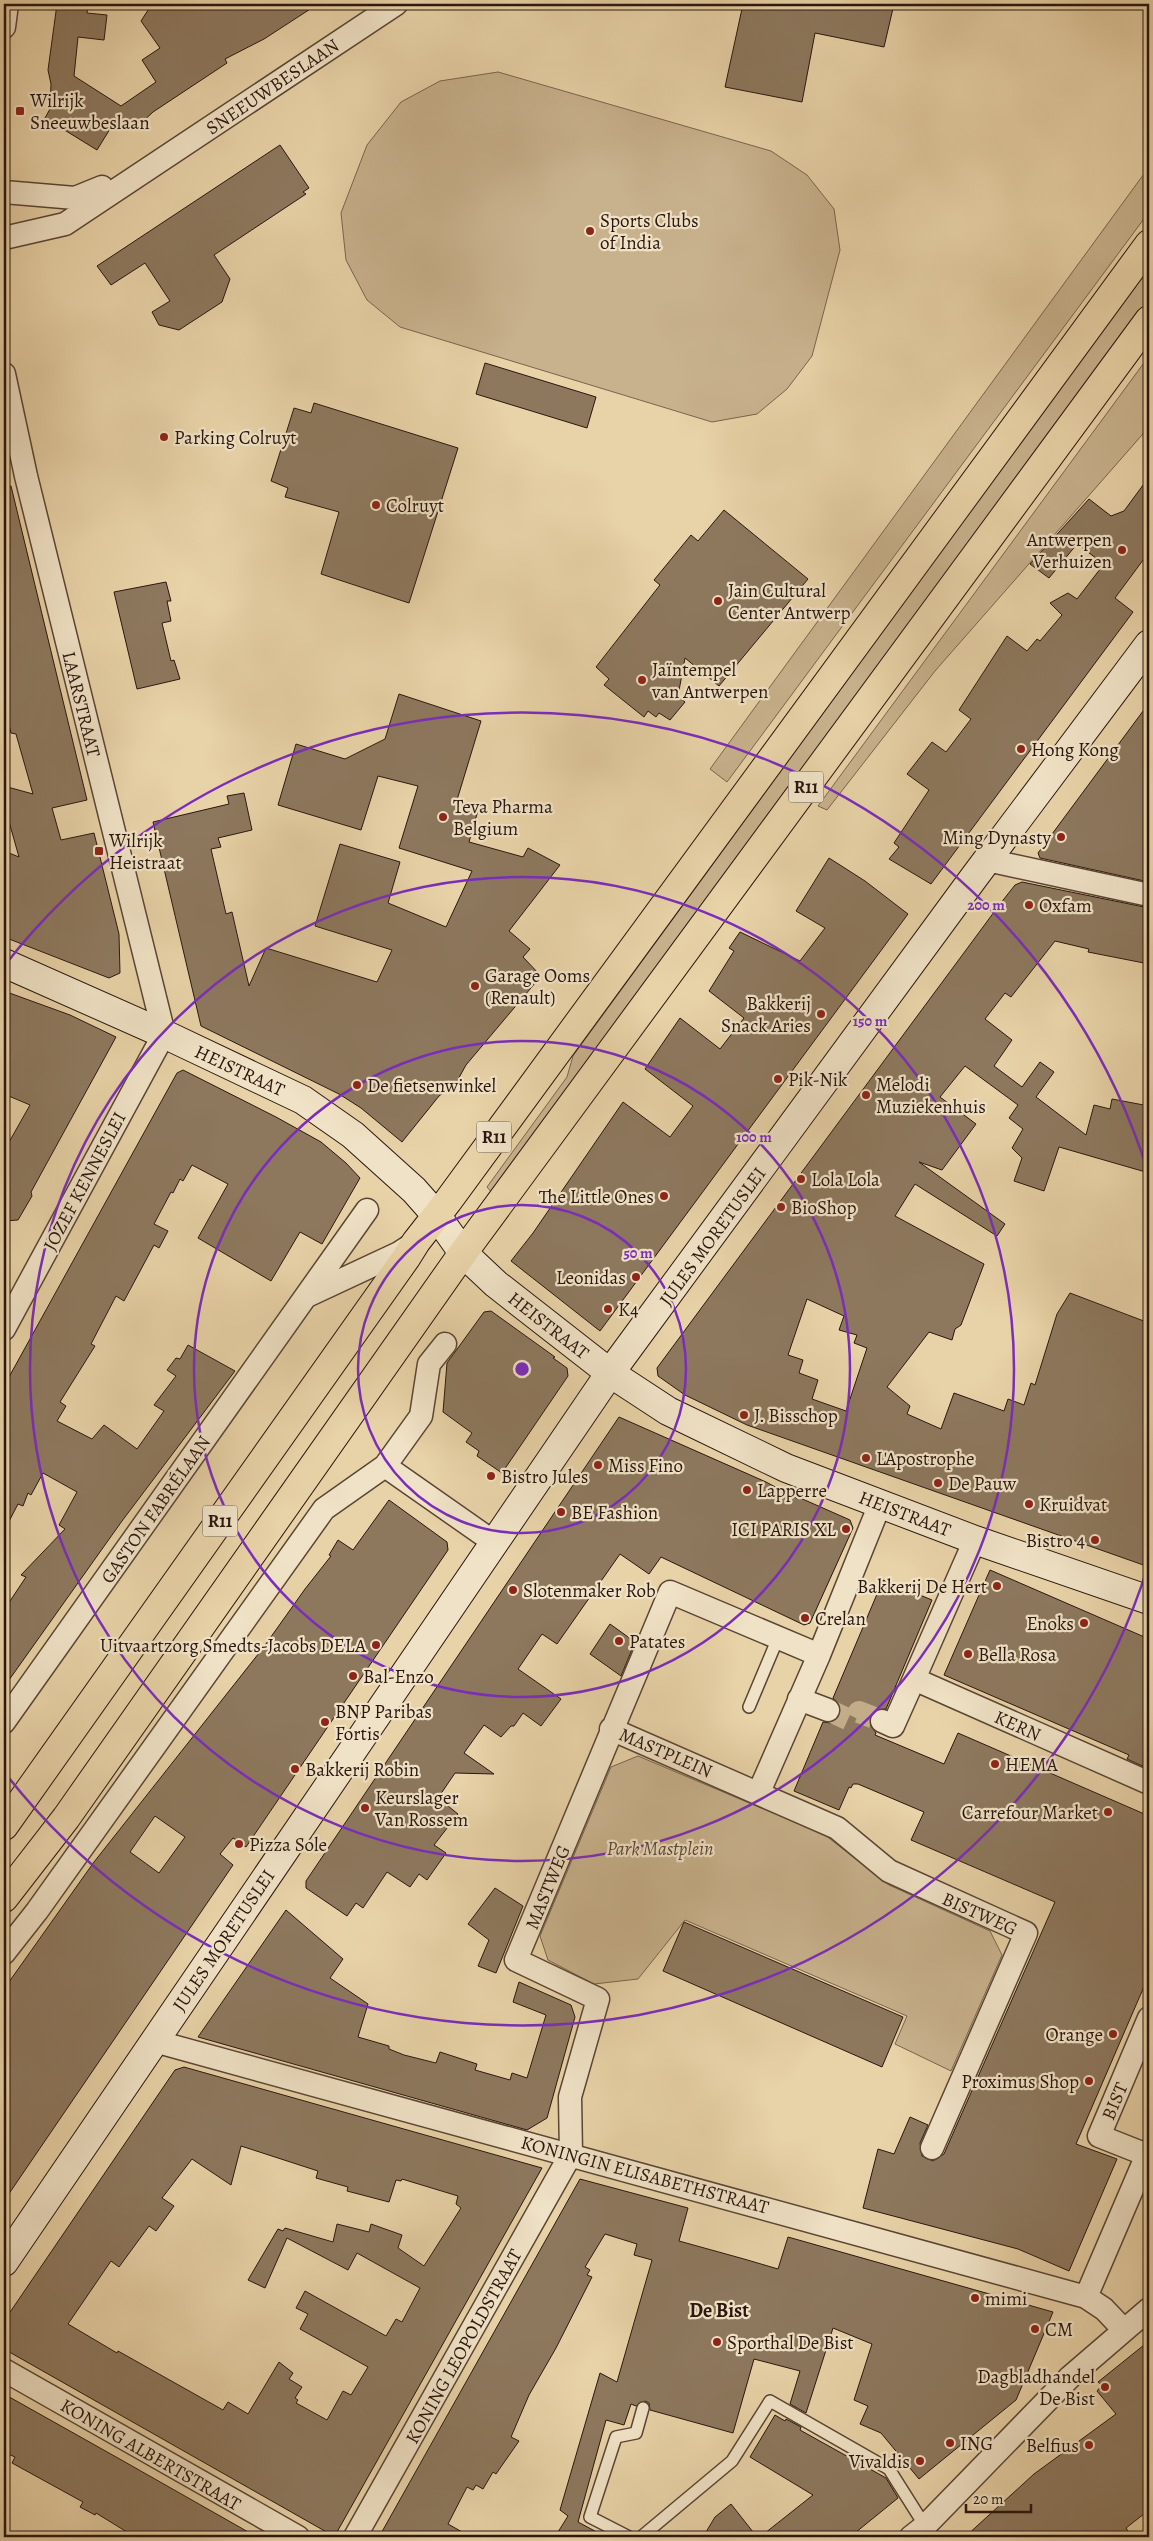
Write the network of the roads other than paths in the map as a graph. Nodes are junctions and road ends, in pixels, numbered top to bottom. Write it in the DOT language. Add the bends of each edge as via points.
graph roads {
  1 [pos="7,4"];
  2 [pos="396,4"];
  3 [pos="4,28"];
  4 [pos="147,169"];
  5 [pos="4,192"];
  6 [pos="4,238"];
  7 [pos="1149,244"];
  8 [pos="1149,320"];
  9 [pos="4,374"];
  10 [pos="1149,644"];
  11 [pos="987,860"];
  12 [pos="1149,895"];
  13 [pos="4,963"];
  14 [pos="164,1034"];
  15 [pos="367,1210"];
  16 [pos="437,1216"];
  17 [pos="416,1242"];
  18 [pos="464,1253"];
  19 [pos="306,1296"];
  20 [pos="4,1329"];
  21 [pos="445,1344"];
  22 [pos="610,1373"];
  23 [pos="385,1466"];
  24 [pos="880,1504"];
  25 [pos="976,1540"];
  26 [pos="494,1543"];
  27 [pos="1149,1600"];
  28 [pos="778,1638"];
  29 [pos="819,1655"];
  30 [pos="914,1679"];
  31 [pos="799,1699"];
  32 [pos="748,1707"];
  33 [pos="828,1710"];
  34 [pos="882,1721"];
  35 [pos="4,1722"];
  36 [pos="611,1729"];
  37 [pos="1149,1783"];
  38 [pos="759,1792"];
  39 [pos="4,1826"];
  40 [pos="4,1898"];
  41 [pos="4,1952"];
  42 [pos="1149,2018"];
  43 [pos="154,2041"];
  44 [pos="932,2148"];
  45 [pos="1148,2153"];
  46 [pos="571,2154"];
  47 [pos="4,2262"];
  48 [pos="1086,2297"];
  49 [pos="1149,2309"];
  50 [pos="1124,2330"];
  51 [pos="4,2370"];
  52 [pos="643,2408"];
  53 [pos="923,2533"];
  54 [pos="298,2537"];
  55 [pos="355,2537"];
  56 [pos="629,2537"];
  57 [pos="641,2537"];
  1 -- 3 [label="street"];
  2 -- 4 [label="street, SNEEUWBESLAAN"];
  4 -- 5 [label="street, SNEEUWBESLAAN" via="75,198"];
  4 -- 6 [label="street, SNEEUWBESLAAN" via="65,224"];
  7 -- 16 [label="highway, R11"];
  8 -- 18 [label="highway, R11"];
  9 -- 14 [label="street, LAARSTRAAT" via="26,476"];
  10 -- 11 [label="street, JULES MORETUSLEI"];
  11 -- 12 [label="street"];
  11 -- 22 [label="street, JULES MORETUSLEI"];
  13 -- 14 [label="street, HEISTRAAT"];
  14 -- 16 [label="street, HEISTRAAT" via="303,1100 353,1135 414,1190"];
  14 -- 20 [label="street, JOZEF KENNESLEI"];
  15 -- 19 [label="street, GASTON FABRÉLAAN"];
  16 -- 17 [label="highway, R11"];
  16 -- 18 [label="street, HEISTRAAT"];
  17 -- 19 [label="street, GASTON FABRÉLAAN"];
  17 -- 39 [label="highway, R11"];
  18 -- 22 [label="street, HEISTRAAT" via="496,1284"];
  18 -- 40 [label="highway, R11" via="71,1810"];
  19 -- 35 [label="street, GASTON FABRÉLAAN"];
  21 -- 23 [label="street" via="429,1364 421,1416"];
  22 -- 24 [label="street, HEISTRAAT" via="692,1423 786,1468"];
  22 -- 26 [label="street, JULES MORETUSLEI"];
  23 -- 26 [label="street"];
  23 -- 41 [label="street" via="324,1509 37,1911"];
  24 -- 25 [label="street, HEISTRAAT"];
  24 -- 29 [label="street"];
  25 -- 27 [label="street, HEISTRAAT"];
  25 -- 30 [label="street"];
  26 -- 43 [label="street, JULES MORETUSLEI"];
  28 -- 29 [label="street, MASTPLEIN"];
  28 -- 32 [label="lane"];
  28 -- 36 [label="street, MASTPLEIN" via="670,1592"];
  29 -- 31 [label="street"];
  30 -- 34 [label="street" via="893,1726"];
  30 -- 37 [label="street, KERN"];
  31 -- 33 [label="street"];
  31 -- 38 [label="street"];
  36 -- 38 [label="street, MASTPLEIN"];
  36 -- 46 [label="street, MASTWEG" via="516,1960 598,1999 570,2096"];
  38 -- 44 [label="street, BISTWEG" via="838,1828 889,1871 1026,1933"];
  42 -- 45 [label="street, BIST" via="1099,2136"];
  43 -- 46 [label="street, KONINGIN ELISABETHSTRAAT"];
  43 -- 47 [label="street, JULES MORETUSLEI"];
  45 -- 48 [label="street, BIST"];
  46 -- 48 [label="street, KONINGIN ELISABETHSTRAAT"];
  46 -- 55 [label="street, KONING LEOPOLDSTRAAT"];
  48 -- 50 [label="street, KONINGIN ELISABETHSTRAAT" via="1104,2309"];
  49 -- 50 [label="street"];
  50 -- 53 [label="street" via="1070,2376"];
  51 -- 54 [label="street, KONING ALBERTSTRAAT"];
  52 -- 56 [label="lane" via="636,2433 616,2436 590,2516"];
  53 -- 57 [label="lane" via="889,2469 770,2401 732,2461"];
}
